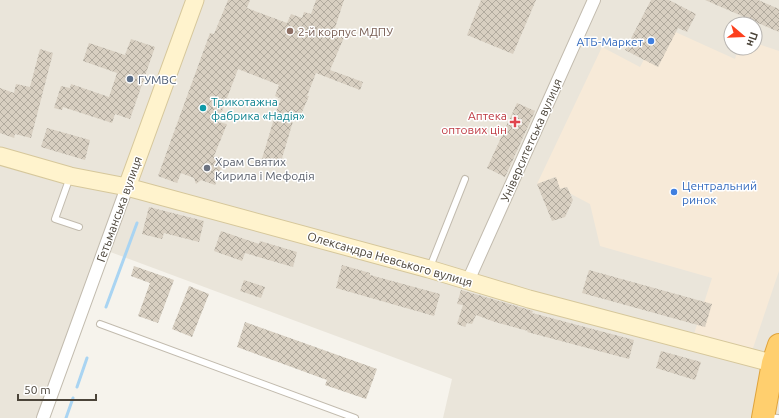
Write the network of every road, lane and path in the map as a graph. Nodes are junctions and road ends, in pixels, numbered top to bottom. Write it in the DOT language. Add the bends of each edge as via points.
graph roads {
  1 [pos="195,0"];
  2 [pos="594,0"];
  3 [pos="0,156"];
  4 [pos="70,176"];
  5 [pos="465,179"];
  6 [pos="127,187"];
  7 [pos="79,227"];
  8 [pos="429,269"];
  9 [pos="468,281"];
  10 [pos="100,324"];
  11 [pos="777,358"];
  12 [pos="768,417"];
  13 [pos="43,418"];
  14 [pos="355,418"];
  1 -- 6 [label="main road, Гетьманська вулиця"];
  2 -- 9 [label="street, Університетська вулиця"];
  3 -- 4 [label="main road, Олександра Невського вулиця"];
  4 -- 6 [label="main road, Олександра Невського вулиця"];
  4 -- 7 [label="lane" via="56,219"];
  5 -- 8 [label="lane"];
  6 -- 8 [label="main road, Олександра Невського вулиця"];
  6 -- 13 [label="street, Гетьманська вулиця"];
  8 -- 9 [label="main road, Олександра Невського вулиця"];
  9 -- 11 [label="main road, Олександра Невського вулиця" via="536,301"];
  10 -- 14 [label="lane"];
  11 -- 12 [label="highway"];
}
